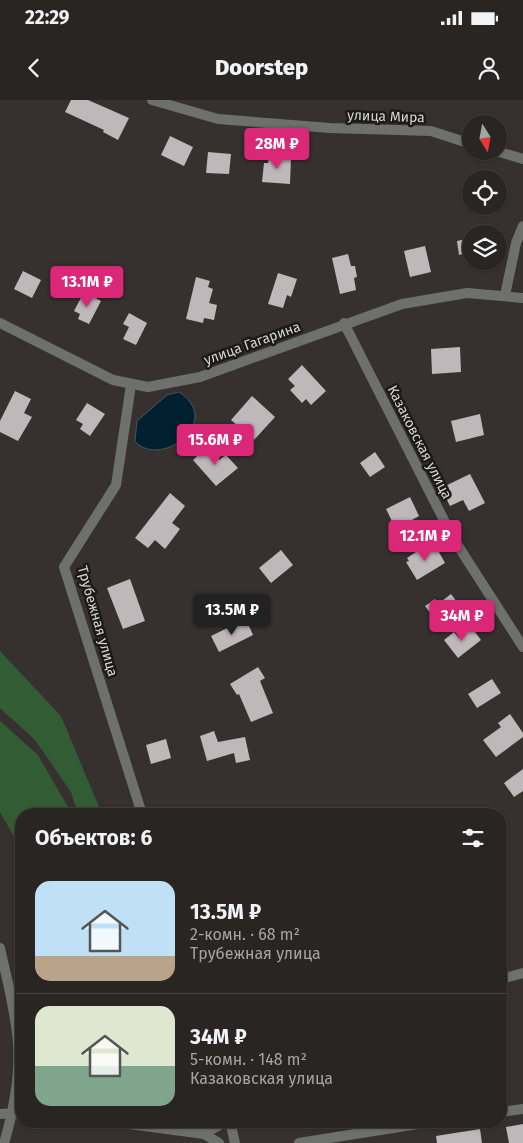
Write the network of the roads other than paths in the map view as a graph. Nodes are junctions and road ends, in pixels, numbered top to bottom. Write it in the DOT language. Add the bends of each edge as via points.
graph roads {
  1 [pos="152,100"];
  2 [pos="462,141"];
  3 [pos="508,155"];
  4 [pos="523,159"];
  5 [pos="523,226"];
  6 [pos="505,295"];
  7 [pos="523,298"];
  8 [pos="0,323"];
  9 [pos="344,324"];
  10 [pos="131,385"];
  11 [pos="523,647"];
  12 [pos="140,808"];
  13 [pos="0,948"];
  14 [pos="523,974"];
  15 [pos="507,978"];
  16 [pos="15,1024"];
  17 [pos="523,1109"];
  18 [pos="507,1111"];
  19 [pos="15,1113"];
  20 [pos="0,1114"];
  21 [pos="15,1118"];
  22 [pos="159,1128"];
  23 [pos="214,1128"];
  24 [pos="232,1128"];
  25 [pos="393,1128"];
  26 [pos="204,1134"];
  27 [pos="4,1143"];
  28 [pos="219,1143"];
  29 [pos="235,1143"];
  30 [pos="299,1143"];
  1 -- 2 [label="street, улица Мира" via="218,119 430,132"];
  3 -- 4 [label="street"];
  5 -- 6 [label="street"];
  6 -- 7 [label="street, улица Гагарина"];
  6 -- 9 [label="street, улица Гагарина" via="467,293 402,304"];
  8 -- 10 [label="street, улица Гагарина" via="113,380"];
  9 -- 10 [label="street, улица Гагарина" via="200,377 148,387"];
  9 -- 11 [label="street, Казаковская улица" via="454,538"];
  10 -- 12 [label="street, Трубежная улица" via="116,486 64,567"];
  13 -- 16 [label="street"];
  14 -- 15 [label="street"];
  17 -- 18 [label="street"];
  19 -- 20 [label="street"];
  21 -- 27 [label="street"];
  22 -- 26 [label="street"];
  23 -- 26 [label="street"];
  24 -- 29 [label="street"];
  25 -- 30 [label="street"];
  26 -- 28 [label="street"];
}
